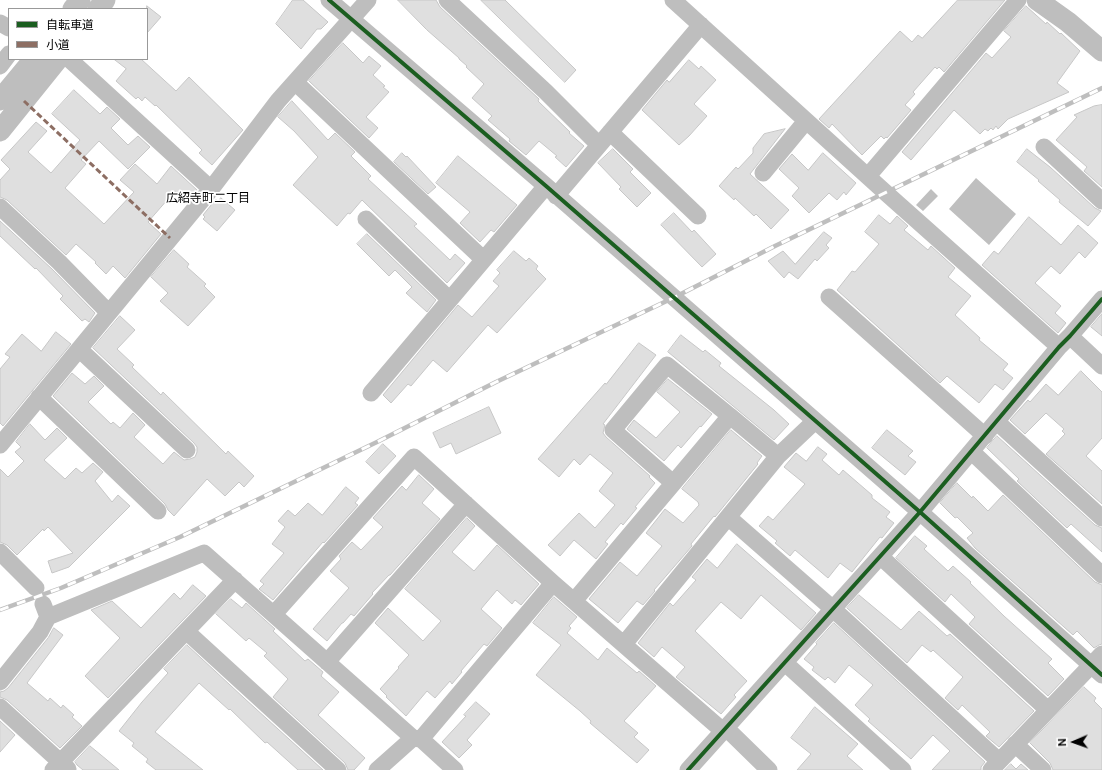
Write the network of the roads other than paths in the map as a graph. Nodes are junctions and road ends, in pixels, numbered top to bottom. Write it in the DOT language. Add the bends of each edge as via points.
graph roads {
  1 [pos="80,0"];
  2 [pos="105,0"];
  3 [pos="329,0"];
  4 [pos="368,0"];
  5 [pos="448,0"];
  6 [pos="673,0"];
  7 [pos="1018,0"];
  8 [pos="1037,0"];
  9 [pos="74,8"];
  10 [pos="99,8"];
  11 [pos="352,18"];
  12 [pos="700,25"];
  13 [pos="1102,51"];
  14 [pos="8,55"];
  15 [pos="33,60"];
  16 [pos="57,60"];
  17 [pos="70,60"];
  18 [pos="0,66"];
  19 [pos="295,82"];
  20 [pos="0,100"];
  21 [pos="806,121"];
  22 [pos="0,132"];
  23 [pos="610,132"];
  24 [pos="599,145"];
  25 [pos="1044,147"];
  26 [pos="763,173"];
  27 [pos="868,176"];
  28 [pos="211,189"];
  29 [pos="551,191"];
  30 [pos="1102,201"];
  31 [pos="0,207"];
  32 [pos="698,216"];
  33 [pos="366,219"];
  34 [pos="483,259"];
  35 [pos="829,297"];
  36 [pos="449,299"];
  37 [pos="1102,299"];
  38 [pos="108,313"];
  39 [pos="1065,342"];
  40 [pos="79,349"];
  41 [pos="1102,366"];
  42 [pos="370,393"];
  43 [pos="39,397"];
  44 [pos="730,416"];
  45 [pos="815,421"];
  46 [pos="997,422"];
  47 [pos="985,436"];
  48 [pos="1,441"];
  49 [pos="187,450"];
  50 [pos="972,452"];
  51 [pos="778,456"];
  52 [pos="673,483"];
  53 [pos="466,504"];
  54 [pos="158,510"];
  55 [pos="920,512"];
  56 [pos="728,517"];
  57 [pos="1102,518"];
  58 [pos="0,552"];
  59 [pos="881,557"];
  60 [pos="1102,575"];
  61 [pos="235,580"];
  62 [pos="553,583"];
  63 [pos="36,588"];
  64 [pos="574,601"];
  65 [pos="833,609"];
  66 [pos="274,614"];
  67 [pos="186,631"];
  68 [pos="624,644"];
  69 [pos="327,662"];
  70 [pos="785,662"];
  71 [pos="1098,664"];
  72 [pos="0,682"];
  73 [pos="0,707"];
  74 [pos="1048,710"];
  75 [pos="725,729"];
  76 [pos="417,738"];
  77 [pos="1015,744"];
  78 [pos="995,765"];
  79 [pos="60,768"];
  80 [pos="338,770"];
  81 [pos="377,770"];
  82 [pos="455,770"];
  83 [pos="688,770"];
  84 [pos="770,770"];
  85 [pos="903,770"];
  86 [pos="1043,770"];
  1 -- 9 [label="street"];
  2 -- 10 [label="street"];
  3 -- 11 [label="street"];
  4 -- 11 [label="street"];
  5 -- 24 [label="street"];
  6 -- 12 [label="street"];
  7 -- 27 [label="street"];
  8 -- 13 [label="street"];
  11 -- 19 [label="street"];
  11 -- 29 [label="street"];
  12 -- 21 [label="street"];
  12 -- 23 [label="street"];
  14 -- 18 [label="street"];
  15 -- 20 [label="street"];
  16 -- 22 [label="street"];
  17 -- 28 [label="street"];
  19 -- 28 [label="street"];
  19 -- 34 [label="street"];
  21 -- 26 [label="street"];
  21 -- 27 [label="street"];
  23 -- 24 [label="street"];
  23 -- 32 [label="street"];
  24 -- 29 [label="street"];
  25 -- 30 [label="street"];
  27 -- 39 [label="street"];
  28 -- 38 [label="street"];
  29 -- 34 [label="street"];
  29 -- 45 [label="street"];
  31 -- 38 [label="street" via="59,262"];
  33 -- 36 [label="street"];
  34 -- 36 [label="street"];
  35 -- 47 [label="street"];
  36 -- 42 [label="street"];
  37 -- 39 [label="street"];
  38 -- 40 [label="street"];
  39 -- 41 [label="street"];
  39 -- 46 [label="street"];
  40 -- 43 [label="street"];
  40 -- 49 [label="street"];
  43 -- 48 [label="street"];
  43 -- 54 [label="street"];
  44 -- 51 [label="street"];
  44 -- 52 [label="street"];
  44 -- 52 [label="street" via="667,365 613,430"];
  45 -- 51 [label="street"];
  45 -- 55 [label="street"];
  46 -- 47 [label="street"];
  46 -- 57 [label="street"];
  47 -- 50 [label="street"];
  50 -- 55 [label="street"];
  50 -- 60 [label="street"];
  51 -- 56 [label="street"];
  52 -- 64 [label="street"];
  53 -- 62 [label="street"];
  53 -- 66 [label="street" via="414,457"];
  53 -- 69 [label="street"];
  55 -- 59 [label="street"];
  55 -- 71 [label="street"];
  56 -- 65 [label="street"];
  56 -- 68 [label="street"];
  58 -- 63 [label="street"];
  59 -- 65 [label="street"];
  59 -- 74 [label="street"];
  61 -- 66 [label="street"];
  61 -- 67 [label="street"];
  61 -- 72 [label="street" via="204,552 46,611 40,632"];
  62 -- 64 [label="street"];
  62 -- 76 [label="street"];
  64 -- 68 [label="street"];
  65 -- 70 [label="street"];
  65 -- 78 [label="street"];
  66 -- 69 [label="street"];
  67 -- 79 [label="street"];
  67 -- 80 [label="street"];
  68 -- 75 [label="street"];
  69 -- 76 [label="street"];
  70 -- 75 [label="street"];
  70 -- 85 [label="street"];
  71 -- 74 [label="street"];
  73 -- 79 [label="street"];
  74 -- 77 [label="street"];
  75 -- 83 [label="street"];
  75 -- 84 [label="street"];
  76 -- 81 [label="street"];
  76 -- 82 [label="street"];
  77 -- 78 [label="street"];
  77 -- 86 [label="street"];
}
